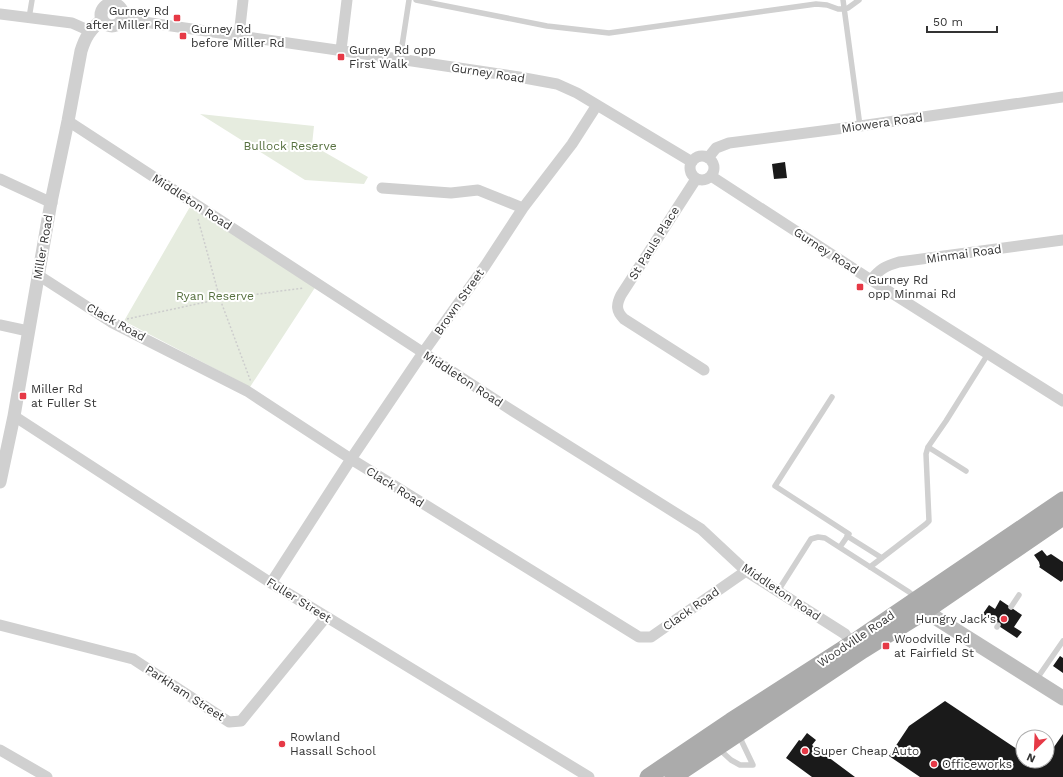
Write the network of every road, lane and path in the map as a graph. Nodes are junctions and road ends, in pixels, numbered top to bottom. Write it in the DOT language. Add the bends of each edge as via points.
graph roads {
  1 [pos="32,0"];
  2 [pos="243,0"];
  3 [pos="347,0"];
  4 [pos="409,0"];
  5 [pos="416,0"];
  6 [pos="843,0"];
  7 [pos="859,0"];
  8 [pos="113,2"];
  9 [pos="844,9"];
  10 [pos="0,14"];
  11 [pos="29,18"];
  12 [pos="123,19"];
  13 [pos="102,20"];
  14 [pos="90,31"];
  15 [pos="238,36"];
  16 [pos="341,50"];
  17 [pos="400,59"];
  18 [pos="1063,97"];
  19 [pos="597,105"];
  20 [pos="68,122"];
  21 [pos="860,126"];
  22 [pos="708,158"];
  23 [pos="692,162"];
  24 [pos="711,176"];
  25 [pos="696,178"];
  26 [pos="0,179"];
  27 [pos="382,188"];
  28 [pos="51,203"];
  29 [pos="194,203"];
  30 [pos="523,208"];
  31 [pos="1063,240"];
  32 [pos="38,275"];
  33 [pos="871,280"];
  34 [pos="320,286"];
  35 [pos="220,299"];
  36 [pos="111,322"];
  37 [pos="0,325"];
  38 [pos="28,331"];
  39 [pos="423,353"];
  40 [pos="988,354"];
  41 [pos="704,370"];
  42 [pos="256,397"];
  43 [pos="832,397"];
  44 [pos="1063,401"];
  45 [pos="14,416"];
  46 [pos="928,447"];
  47 [pos="351,460"];
  48 [pos="966,472"];
  49 [pos="0,482"];
  50 [pos="1063,500"];
  51 [pos="1063,517"];
  52 [pos="847,536"];
  53 [pos="840,547"];
  54 [pos="882,558"];
  55 [pos="870,567"];
  56 [pos="746,571"];
  57 [pos="271,583"];
  58 [pos="778,591"];
  59 [pos="1019,595"];
  60 [pos="922,605"];
  61 [pos="1010,607"];
  62 [pos="326,617"];
  63 [pos="0,625"];
  64 [pos="1063,641"];
  65 [pos="851,644"];
  66 [pos="1036,681"];
  67 [pos="1063,698"];
  68 [pos="740,732"];
  69 [pos="717,748"];
  70 [pos="0,750"];
  71 [pos="47,777"];
  72 [pos="589,777"];
  73 [pos="648,777"];
  74 [pos="673,777"];
  1 -- 11 [label="lane"];
  2 -- 15 [label="street"];
  3 -- 16 [label="street"];
  4 -- 17 [label="lane"];
  5 -- 9 [label="lane" via="546,26 603,33 816,4"];
  6 -- 9 [label="lane"];
  7 -- 9 [label="lane"];
  8 -- 12 [label="street" via="122,9"];
  8 -- 13 [label="street" via="104,8"];
  9 -- 21 [label="lane"];
  10 -- 11 [label="street"];
  11 -- 14 [label="street" via="72,23"];
  12 -- 13 [label="street" via="113,26"];
  12 -- 15 [label="street, Gurney Road"];
  13 -- 14 [label="street, Miller Road"];
  14 -- 20 [label="street, Miller Road" via="81,51"];
  15 -- 16 [label="street, Gurney Road"];
  16 -- 17 [label="street, Gurney Road"];
  17 -- 19 [label="street, Gurney Road" via="557,84 578,92"];
  18 -- 21 [label="street, Miowera Road"];
  19 -- 23 [label="street, Gurney Road"];
  19 -- 30 [label="street, Brown Street" via="572,144"];
  20 -- 28 [label="street, Miller Road"];
  20 -- 29 [label="street, Middleton Road"];
  21 -- 22 [label="street, Miowera Road" via="729,143 716,148"];
  22 -- 23 [label="street" via="697,157"];
  22 -- 24 [label="street" via="714,168"];
  23 -- 25 [label="street" via="690,169"];
  24 -- 25 [label="street" via="702,180"];
  24 -- 33 [label="street, Gurney Road"];
  25 -- 41 [label="street, St Pauls Place" via="613,311"];
  26 -- 28 [label="street"];
  27 -- 30 [label="street" via="451,193 478,190"];
  28 -- 32 [label="street, Miller Road"];
  29 -- 34 [label="street, Middleton Road"];
  29 -- 35 [label="path"];
  30 -- 39 [label="street, Brown Street"];
  31 -- 33 [label="street, Minmai Road" via="899,262 878,271"];
  32 -- 36 [label="street, Clack Road"];
  32 -- 38 [label="street, Miller Road"];
  33 -- 40 [label="street, Gurney Road"];
  34 -- 35 [label="path"];
  34 -- 39 [label="street, Middleton Road"];
  35 -- 36 [label="path"];
  35 -- 42 [label="path"];
  36 -- 42 [label="street, Clack Road"];
  37 -- 38 [label="street"];
  38 -- 45 [label="street, Miller Road"];
  39 -- 47 [label="street, Brown Street"];
  39 -- 56 [label="street, Middleton Road" via="701,530"];
  40 -- 44 [label="street, Gurney Road"];
  40 -- 46 [label="lane"];
  42 -- 47 [label="street, Clack Road"];
  43 -- 52 [label="lane" via="775,486 849,534"];
  45 -- 49 [label="street, Miller Road"];
  45 -- 57 [label="street, Fuller Street"];
  46 -- 48 [label="lane"];
  46 -- 54 [label="lane" via="926,469 929,520"];
  47 -- 56 [label="street, Clack Road" via="639,637 651,637"];
  47 -- 57 [label="street, Brown Street"];
  50 -- 60 [label="main road, Woodville Road"];
  51 -- 60 [label="main road, Woodville Road"];
  52 -- 53 [label="lane"];
  52 -- 54 [label="lane"];
  53 -- 55 [label="lane"];
  53 -- 58 [label="lane" via="825,538 811,539"];
  54 -- 55 [label="lane"];
  55 -- 60 [label="lane" via="909,592"];
  56 -- 58 [label="street, Middleton Road"];
  57 -- 62 [label="street, Fuller Street"];
  58 -- 65 [label="street, Middleton Road" via="844,634"];
  59 -- 61 [label="lane"];
  60 -- 65 [label="main road, Woodville Road"];
  60 -- 66 [label="main road" via="936,618"];
  60 -- 68 [label="main road, Woodville Road" via="863,650"];
  62 -- 63 [label="street, Parkham Street" via="241,721 229,722 132,659"];
  62 -- 72 [label="street, Fuller Street"];
  64 -- 66 [label="lane"];
  65 -- 73 [label="main road, Woodville Road"];
  66 -- 67 [label="main road"];
  68 -- 69 [label="main road, Woodville Road"];
  68 -- 69 [label="lane" via="753,765 740,765"];
  69 -- 74 [label="main road, Woodville Road"];
  70 -- 71 [label="street"];
}
